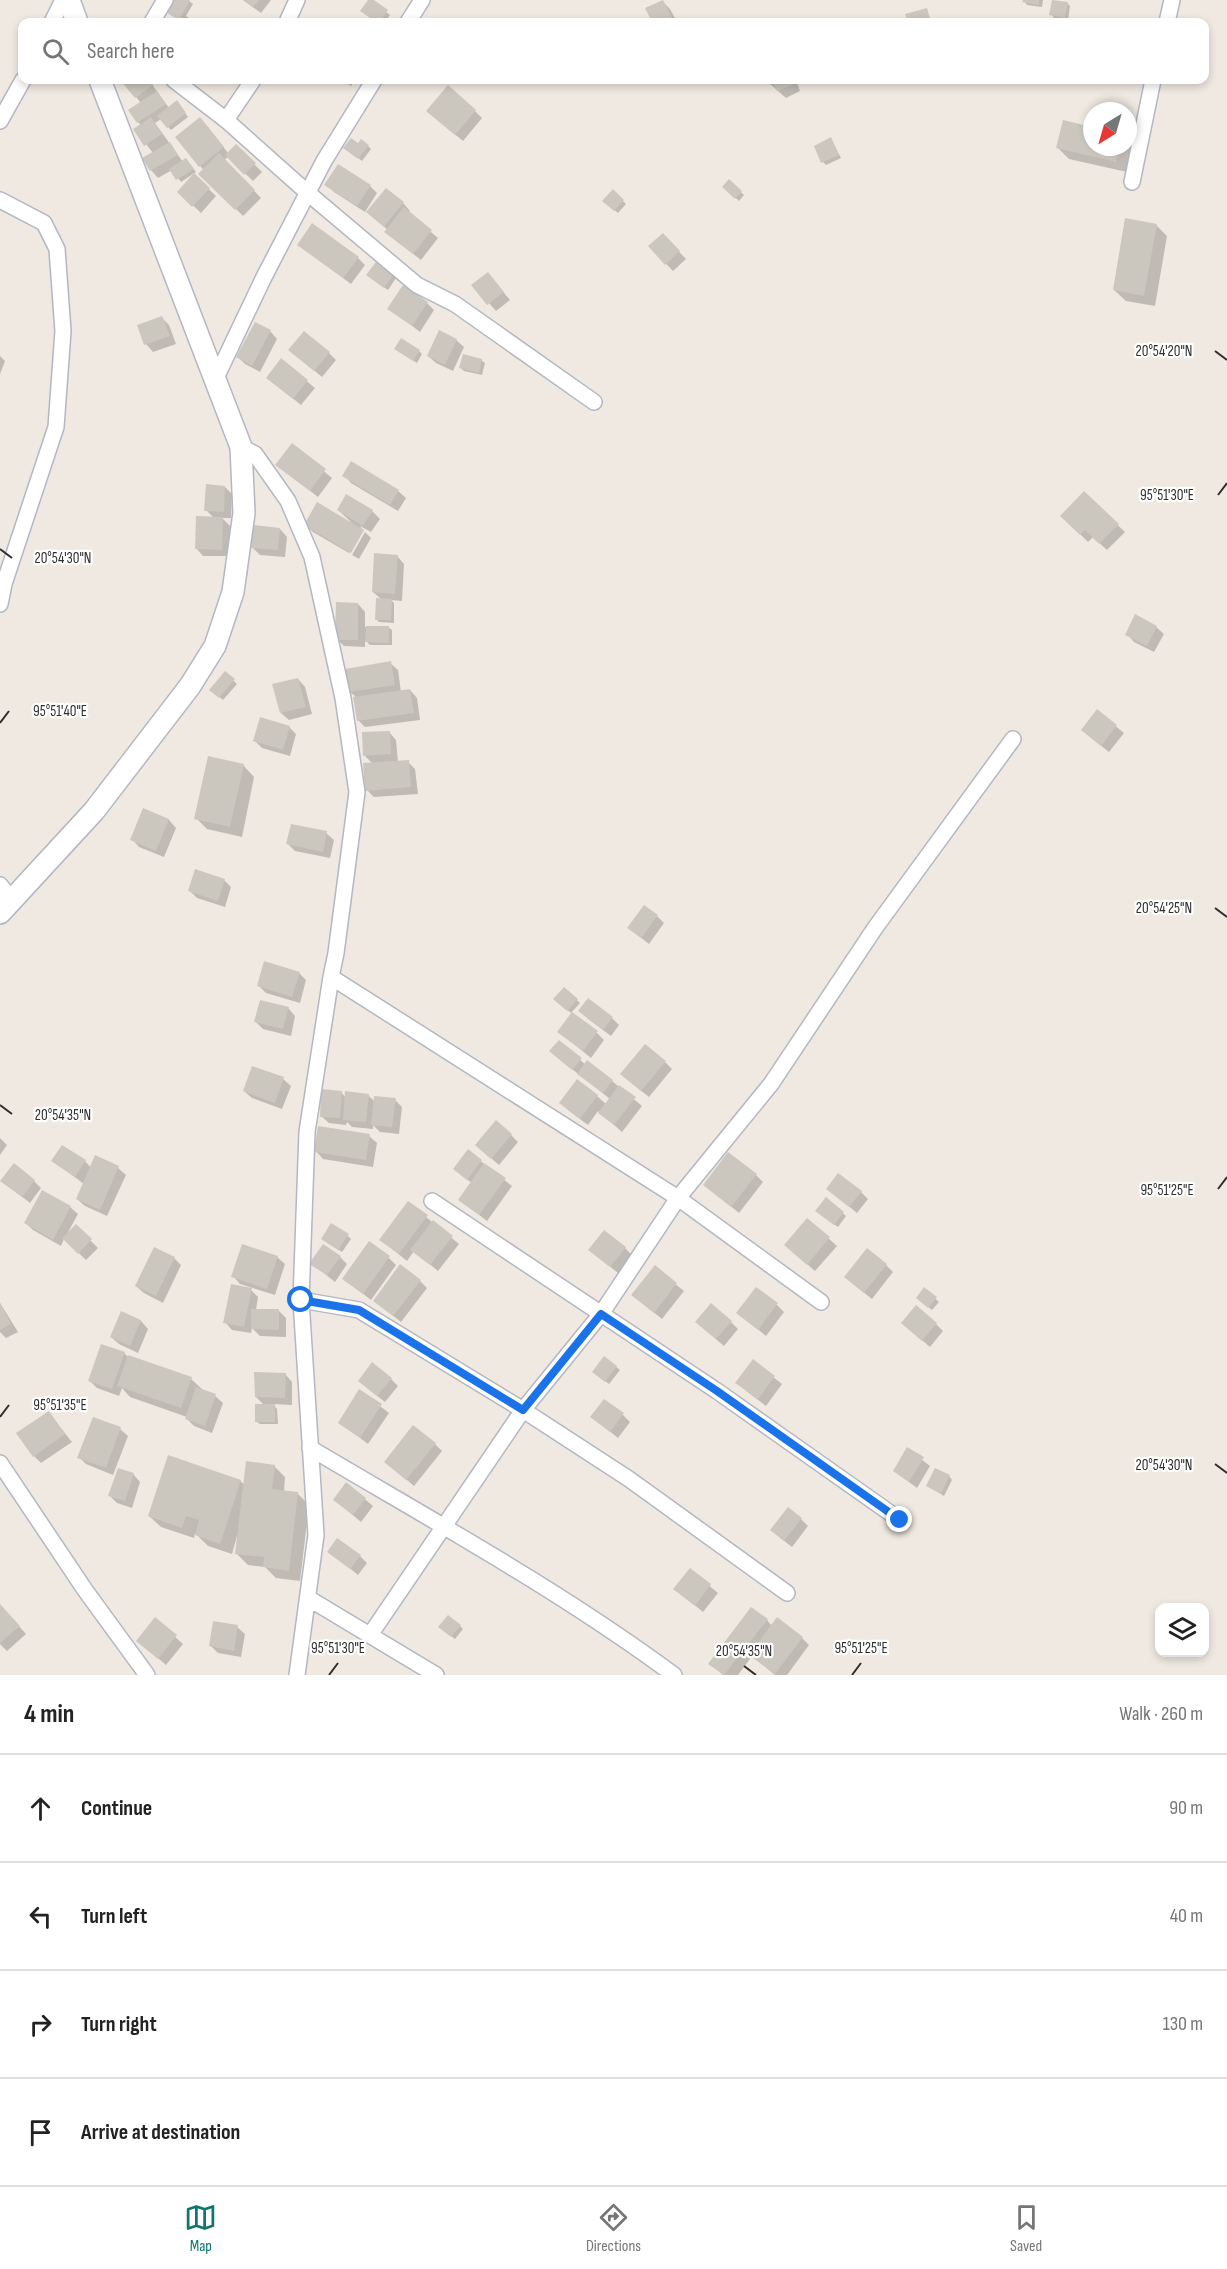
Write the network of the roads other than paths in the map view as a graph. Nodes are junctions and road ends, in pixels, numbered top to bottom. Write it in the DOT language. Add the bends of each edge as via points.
graph roads {
  1 [pos="63,0"];
  2 [pos="69,0"];
  3 [pos="165,0"];
  4 [pos="297,0"];
  5 [pos="422,0"];
  6 [pos="1172,0"];
  7 [pos="54,18"];
  8 [pos="76,18"];
  9 [pos="154,18"];
  10 [pos="289,18"];
  11 [pos="411,18"];
  12 [pos="1168,18"];
  13 [pos="21,84"];
  14 [pos="102,84"];
  15 [pos="179,84"];
  16 [pos="250,84"];
  17 [pos="372,84"];
  18 [pos="1152,84"];
  19 [pos="226,120"];
  20 [pos="0,121"];
  21 [pos="1132,182"];
  22 [pos="309,194"];
  23 [pos="0,200"];
  24 [pos="215,380"];
  25 [pos="594,402"];
  26 [pos="241,447"];
  27 [pos="0,604"];
  28 [pos="1013,738"];
  29 [pos="4,900"];
  30 [pos="331,976"];
  31 [pos="678,1198"];
  32 [pos="432,1201"];
  33 [pos="301,1300"];
  34 [pos="821,1302"];
  35 [pos="601,1314"];
  36 [pos="523,1410"];
  37 [pos="310,1448"];
  38 [pos="0,1463"];
  39 [pos="900,1520"];
  40 [pos="442,1526"];
  41 [pos="787,1593"];
  42 [pos="308,1598"];
  43 [pos="370,1635"];
  44 [pos="147,1675"];
  45 [pos="297,1675"];
  46 [pos="436,1675"];
  47 [pos="674,1675"];
  1 -- 7 [label="street"];
  2 -- 8 [label="street"];
  3 -- 9 [label="street"];
  4 -- 10 [label="street"];
  5 -- 11 [label="street"];
  6 -- 12 [label="street"];
  13 -- 20 [label="street"];
  14 -- 24 [label="street"];
  15 -- 19 [label="street"];
  16 -- 19 [label="street"];
  17 -- 22 [label="street" via="324,161"];
  18 -- 21 [label="street"];
  19 -- 22 [label="street"];
  22 -- 24 [label="street"];
  22 -- 25 [label="street" via="417,285 455,304"];
  23 -- 27 [label="street" via="44,223 57,249 63,331 56,427"];
  24 -- 26 [label="street"];
  26 -- 29 [label="street" via="244,513 233,592 215,646 190,687 94,811"];
  26 -- 30 [label="street" via="255,454 277,483 312,557 343,698 357,792"];
  28 -- 31 [label="street" via="875,928 771,1084"];
  30 -- 31 [label="street"];
  30 -- 33 [label="street" via="307,1132"];
  31 -- 34 [label="street"];
  31 -- 35 [label="street"];
  32 -- 35 [label="street"];
  33 -- 36 [label="street" via="359,1310"];
  33 -- 37 [label="street"];
  35 -- 36 [label="street"];
  35 -- 39 [label="street"];
  36 -- 40 [label="street"];
  36 -- 41 [label="street" via="628,1479"];
  37 -- 40 [label="street"];
  37 -- 42 [label="street" via="316,1535"];
  38 -- 44 [label="street"];
  40 -- 43 [label="street"];
  40 -- 47 [label="street" via="612,1630"];
  42 -- 43 [label="street"];
  42 -- 45 [label="street"];
  43 -- 46 [label="street"];
}
